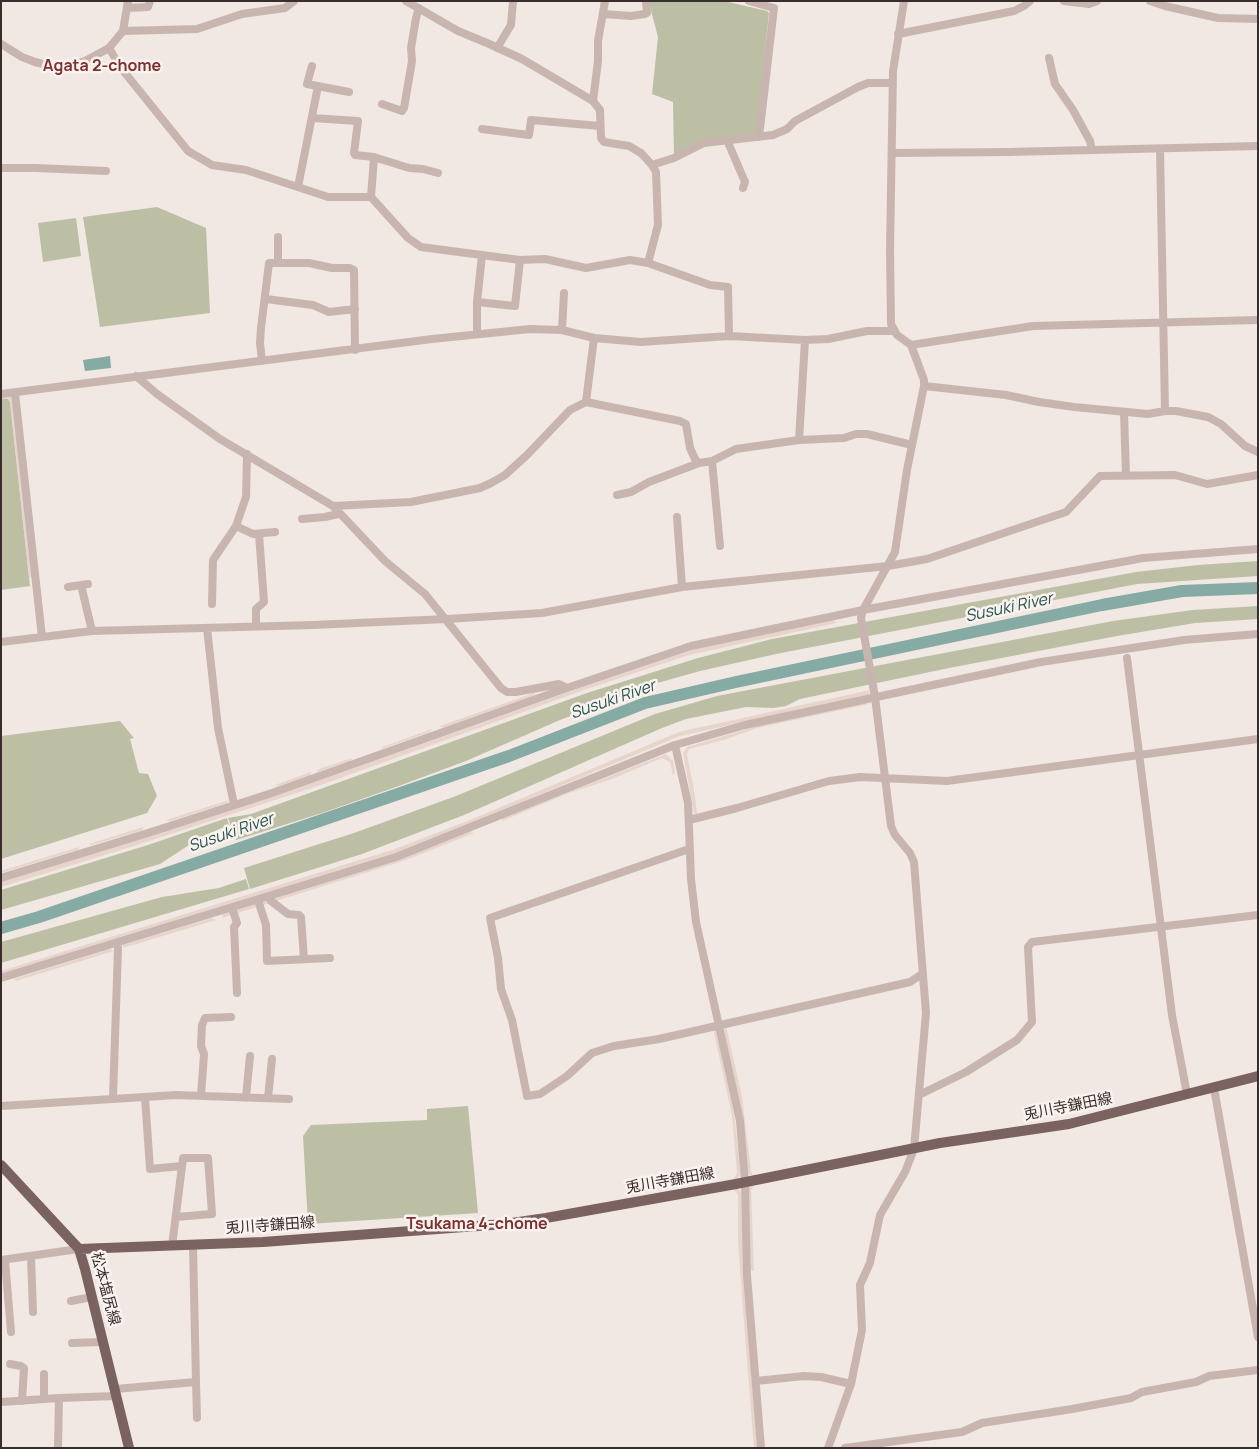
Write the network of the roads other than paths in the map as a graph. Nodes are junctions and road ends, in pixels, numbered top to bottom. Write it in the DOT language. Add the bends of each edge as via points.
graph roads {
  1 [pos="150,1"];
  2 [pos="294,1"];
  3 [pos="406,1"];
  4 [pos="513,1"];
  5 [pos="605,1"];
  6 [pos="646,1"];
  7 [pos="749,1"];
  8 [pos="904,1"];
  9 [pos="1030,1"];
  10 [pos="1064,1"];
  11 [pos="1097,1"];
  12 [pos="1155,2"];
  13 [pos="128,5"];
  14 [pos="419,8"];
  15 [pos="603,14"];
  16 [pos="1258,20"];
  17 [pos="123,31"];
  18 [pos="898,34"];
  19 [pos="1,44"];
  20 [pos="109,48"];
  21 [pos="497,48"];
  22 [pos="1049,58"];
  23 [pos="312,66"];
  24 [pos="892,83"];
  25 [pos="318,86"];
  26 [pos="350,92"];
  27 [pos="593,101"];
  28 [pos="382,104"];
  29 [pos="312,118"];
  30 [pos="600,126"];
  31 [pos="482,130"];
  32 [pos="759,137"];
  33 [pos="728,140"];
  34 [pos="1258,146"];
  35 [pos="1160,149"];
  36 [pos="1092,150"];
  37 [pos="892,152"];
  38 [pos="374,157"];
  39 [pos="652,165"];
  40 [pos="1,168"];
  41 [pos="106,170"];
  42 [pos="438,174"];
  43 [pos="298,187"];
  44 [pos="743,188"];
  45 [pos="371,197"];
  46 [pos="278,237"];
  47 [pos="482,255"];
  48 [pos="520,260"];
  49 [pos="278,263"];
  50 [pos="648,263"];
  51 [pos="564,293"];
  52 [pos="266,299"];
  53 [pos="477,302"];
  54 [pos="356,310"];
  55 [pos="1258,320"];
  56 [pos="1163,323"];
  57 [pos="562,330"];
  58 [pos="894,331"];
  59 [pos="477,334"];
  60 [pos="729,336"];
  61 [pos="594,338"];
  62 [pos="805,340"];
  63 [pos="911,344"];
  64 [pos="355,350"];
  65 [pos="262,361"];
  66 [pos="136,376"];
  67 [pos="924,386"];
  68 [pos="15,393"];
  69 [pos="1,394"];
  70 [pos="586,402"];
  71 [pos="1165,411"];
  72 [pos="1124,412"];
  73 [pos="799,440"];
  74 [pos="912,445"];
  75 [pos="1258,452"];
  76 [pos="247,454"];
  77 [pos="712,461"];
  78 [pos="699,463"];
  79 [pos="1258,475"];
  80 [pos="1126,476"];
  81 [pos="617,495"];
  82 [pos="333,506"];
  83 [pos="338,514"];
  84 [pos="677,517"];
  85 [pos="302,519"];
  86 [pos="236,526"];
  87 [pos="275,532"];
  88 [pos="259,534"];
  89 [pos="720,546"];
  90 [pos="1258,548"];
  91 [pos="888,566"];
  92 [pos="68,587"];
  93 [pos="682,587"];
  94 [pos="212,604"];
  95 [pos="862,614"];
  96 [pos="447,619"];
  97 [pos="256,626"];
  98 [pos="207,628"];
  99 [pos="92,631"];
  100 [pos="1258,634"];
  101 [pos="42,637"];
  102 [pos="1,642"];
  103 [pos="1133,648"];
  104 [pos="1120,650"];
  105 [pos="1128,658"];
  106 [pos="567,688"];
  107 [pos="874,694"];
  108 [pos="1258,739"];
  109 [pos="675,745"];
  110 [pos="1139,754"];
  111 [pos="884,778"];
  112 [pos="234,804"];
  113 [pos="689,820"];
  114 [pos="689,849"];
  115 [pos="1,878"];
  116 [pos="269,896"];
  117 [pos="258,900"];
  118 [pos="232,908"];
  119 [pos="1258,915"];
  120 [pos="1162,926"];
  121 [pos="117,943"];
  122 [pos="330,958"];
  123 [pos="304,959"];
  124 [pos="922,974"];
  125 [pos="1,978"];
  126 [pos="237,993"];
  127 [pos="231,1017"];
  128 [pos="720,1024"];
  129 [pos="250,1056"];
  130 [pos="272,1059"];
  131 [pos="1258,1076"];
  132 [pos="1214,1088"];
  133 [pos="1187,1094"];
  134 [pos="919,1095"];
  135 [pos="202,1096"];
  136 [pos="145,1097"];
  137 [pos="246,1097"];
  138 [pos="113,1098"];
  139 [pos="268,1098"];
  140 [pos="289,1099"];
  141 [pos="1,1106"];
  142 [pos="914,1149"];
  143 [pos="1,1165"];
  144 [pos="182,1166"];
  145 [pos="745,1182"];
  146 [pos="176,1216"];
  147 [pos="172,1246"];
  148 [pos="193,1246"];
  149 [pos="78,1250"];
  150 [pos="31,1257"];
  151 [pos="3,1260"];
  152 [pos="92,1297"];
  153 [pos="71,1301"];
  154 [pos="35,1308"];
  155 [pos="5,1309"];
  156 [pos="11,1332"];
  157 [pos="1258,1337"];
  158 [pos="103,1342"];
  159 [pos="72,1343"];
  160 [pos="10,1364"];
  161 [pos="1258,1370"];
  162 [pos="44,1374"];
  163 [pos="756,1381"];
  164 [pos="196,1382"];
  165 [pos="851,1384"];
  166 [pos="116,1392"];
  167 [pos="59,1398"];
  168 [pos="44,1399"];
  169 [pos="22,1401"];
  170 [pos="1,1402"];
  171 [pos="197,1418"];
  172 [pos="58,1448"];
  173 [pos="129,1448"];
  174 [pos="761,1448"];
  175 [pos="828,1448"];
  176 [pos="845,1448"];
  1 -- 13 [label="street" via="148,8"];
  2 -- 17 [label="street" via="285,8 242,14 198,29"];
  3 -- 14 [label="street"];
  4 -- 21 [label="street" via="511,25"];
  5 -- 15 [label="street"];
  6 -- 15 [label="street" via="645,14"];
  7 -- 32 [label="street" via="774,8"];
  8 -- 18 [label="street"];
  9 -- 18 [label="street" via="1014,11"];
  10 -- 11 [label="street" via="1089,4"];
  12 -- 16 [label="street" via="1218,18"];
  13 -- 17 [label="street"];
  14 -- 21 [label="street" via="458,32"];
  14 -- 28 [label="street" via="404,108 402,111"];
  15 -- 27 [label="street"];
  17 -- 20 [label="street"];
  18 -- 24 [label="street"];
  19 -- 20 [label="street" via="22,57 51,66 69,66"];
  20 -- 43 [label="street" via="121,68 188,151 212,165 246,170"];
  21 -- 27 [label="street"];
  22 -- 36 [label="street" via="1055,84 1073,110"];
  23 -- 25 [label="street" via="307,84"];
  24 -- 32 [label="street" via="868,83 858,87 795,121 787,129"];
  24 -- 37 [label="street"];
  25 -- 26 [label="street"];
  25 -- 29 [label="street"];
  27 -- 30 [label="street" via="600,110"];
  29 -- 38 [label="street" via="358,121 354,153"];
  29 -- 43 [label="street"];
  30 -- 31 [label="street" via="531,120 529,135"];
  30 -- 39 [label="street" via="604,142 630,146"];
  32 -- 33 [label="street"];
  33 -- 39 [label="street" via="704,143"];
  33 -- 44 [label="street" via="745,182"];
  34 -- 35 [label="street"];
  35 -- 36 [label="street"];
  35 -- 56 [label="street"];
  36 -- 37 [label="street"];
  37 -- 58 [label="street" via="890,278"];
  38 -- 42 [label="street"];
  38 -- 45 [label="street"];
  39 -- 50 [label="street" via="656,172 658,225"];
  40 -- 41 [label="street"];
  43 -- 45 [label="street" via="332,198"];
  45 -- 47 [label="street" via="408,238 421,247"];
  46 -- 49 [label="street"];
  47 -- 48 [label="street"];
  47 -- 53 [label="street"];
  48 -- 50 [label="street" via="545,259 586,268 630,260"];
  48 -- 53 [label="street" via="514,306"];
  49 -- 52 [label="street" via="270,263"];
  49 -- 54 [label="street" via="353,269"];
  50 -- 60 [label="street" via="690,280 728,287"];
  51 -- 57 [label="street"];
  52 -- 54 [label="street" via="313,305 329,312"];
  52 -- 65 [label="street" via="261,328"];
  53 -- 59 [label="street"];
  54 -- 64 [label="street"];
  55 -- 56 [label="street"];
  56 -- 63 [label="street" via="1033,326"];
  56 -- 71 [label="street"];
  57 -- 59 [label="street" via="530,328"];
  57 -- 61 [label="street"];
  58 -- 62 [label="street" via="866,331"];
  58 -- 63 [label="street"];
  59 -- 64 [label="street"];
  60 -- 61 [label="street" via="641,342"];
  60 -- 62 [label="street"];
  61 -- 70 [label="street"];
  62 -- 73 [label="street"];
  63 -- 67 [label="street"];
  64 -- 65 [label="street"];
  65 -- 66 [label="street"];
  66 -- 68 [label="street"];
  66 -- 76 [label="street" via="220,439"];
  67 -- 72 [label="street"];
  67 -- 74 [label="street"];
  68 -- 69 [label="street"];
  68 -- 101 [label="street"];
  70 -- 78 [label="street" via="686,424 690,448"];
  70 -- 82 [label="street" via="570,410 505,475 480,488 411,502"];
  71 -- 72 [label="street" via="1148,414"];
  71 -- 75 [label="street" via="1208,417 1221,424 1244,446"];
  72 -- 80 [label="street"];
  73 -- 74 [label="street" via="867,434"];
  73 -- 77 [label="street" via="736,449"];
  74 -- 91 [label="street" via="897,543"];
  76 -- 82 [label="street"];
  76 -- 86 [label="street" via="246,497"];
  77 -- 78 [label="street"];
  77 -- 89 [label="street"];
  78 -- 81 [label="street"];
  79 -- 80 [label="street" via="1207,484 1175,475"];
  80 -- 91 [label="street" via="1100,476 1066,512 927,559"];
  82 -- 83 [label="street"];
  83 -- 85 [label="street"];
  83 -- 96 [label="street" via="385,561 425,594"];
  84 -- 93 [label="street"];
  86 -- 88 [label="street"];
  86 -- 94 [label="street" via="213,560"];
  87 -- 88 [label="street"];
  88 -- 97 [label="street" via="264,602 256,609"];
  90 -- 95 [label="street" via="1143,558"];
  91 -- 93 [label="street"];
  91 -- 95 [label="street"];
  92 -- 99 [label="street" via="84,584"];
  93 -- 96 [label="street" via="542,613"];
  95 -- 106 [label="street" via="691,646"];
  95 -- 107 [label="street"];
  96 -- 97 [label="street"];
  96 -- 106 [label="street" via="507,692 559,684"];
  97 -- 98 [label="street"];
  98 -- 99 [label="street"];
  98 -- 112 [label="street" via="218,728"];
  99 -- 101 [label="street"];
  100 -- 103 [label="street"];
  101 -- 102 [label="street"];
  103 -- 104 [label="street"];
  103 -- 105 [label="street"];
  104 -- 105 [label="street"];
  104 -- 107 [label="street"];
  105 -- 110 [label="street"];
  106 -- 112 [label="street"];
  107 -- 109 [label="street"];
  107 -- 111 [label="street"];
  108 -- 110 [label="street"];
  109 -- 113 [label="street"];
  109 -- 116 [label="street" via="396,857"];
  110 -- 111 [label="street" via="948,781"];
  110 -- 120 [label="street"];
  111 -- 113 [label="street" via="829,781"];
  111 -- 124 [label="street" via="891,826 914,862"];
  112 -- 115 [label="street"];
  113 -- 114 [label="street"];
  114 -- 128 [label="street" via="696,922"];
  114 -- 128 [label="street" via="490,918 501,989 512,1020 527,1096 540,1094 592,1053"];
  116 -- 117 [label="street"];
  116 -- 123 [label="street" via="288,914 301,917"];
  117 -- 118 [label="street"];
  117 -- 123 [label="street" via="266,925 267,960"];
  118 -- 121 [label="street"];
  118 -- 126 [label="street" via="237,923 234,927"];
  119 -- 120 [label="street"];
  120 -- 133 [label="street" via="1172,1015"];
  120 -- 134 [label="street" via="1032,942 1028,947 1032,1022 1017,1040 966,1072"];
  121 -- 125 [label="street"];
  121 -- 138 [label="street"];
  122 -- 123 [label="street"];
  124 -- 128 [label="street" via="910,982"];
  124 -- 134 [label="street" via="926,1013"];
  127 -- 135 [label="street" via="205,1018 202,1025"];
  128 -- 145 [label="street" via="740,1122"];
  129 -- 137 [label="street"];
  130 -- 139 [label="street"];
  131 -- 132 [label="main road, 兎川寺鎌田線"];
  132 -- 133 [label="main road, 兎川寺鎌田線"];
  132 -- 157 [label="street"];
  133 -- 142 [label="main road, 兎川寺鎌田線" via="1069,1124"];
  134 -- 142 [label="street"];
  135 -- 136 [label="street"];
  135 -- 137 [label="street"];
  136 -- 138 [label="street"];
  136 -- 144 [label="street" via="150,1169"];
  137 -- 139 [label="street"];
  138 -- 141 [label="street"];
  139 -- 140 [label="street"];
  142 -- 145 [label="main road, 兎川寺鎌田線"];
  142 -- 165 [label="street" via="905,1172 880,1215 870,1263 860,1285 862,1330"];
  143 -- 149 [label="main road, 松本塩尻線"];
  144 -- 146 [label="street"];
  144 -- 146 [label="street" via="183,1158 208,1158 212,1214"];
  145 -- 148 [label="main road, 兎川寺鎌田線" via="505,1224"];
  145 -- 163 [label="street" via="746,1249"];
  146 -- 147 [label="street"];
  147 -- 148 [label="main road, 兎川寺鎌田線"];
  147 -- 149 [label="main road, 兎川寺鎌田線"];
  148 -- 164 [label="street"];
  149 -- 150 [label="street"];
  149 -- 152 [label="main road, 松本塩尻線"];
  150 -- 151 [label="street"];
  150 -- 154 [label="street"];
  151 -- 155 [label="street"];
  152 -- 153 [label="street"];
  152 -- 158 [label="main road, 松本塩尻線"];
  155 -- 156 [label="street"];
  158 -- 159 [label="street"];
  158 -- 166 [label="main road, 松本塩尻線"];
  160 -- 169 [label="street" via="24,1368"];
  161 -- 176 [label="street" via="1209,1376 1196,1382 1142,1392 1131,1398 982,1423 962,1432"];
  162 -- 168 [label="street"];
  163 -- 165 [label="street" via="804,1376"];
  163 -- 174 [label="street"];
  164 -- 166 [label="street"];
  164 -- 171 [label="street"];
  165 -- 175 [label="street"];
  166 -- 167 [label="street"];
  166 -- 173 [label="main road, 松本塩尻線"];
  167 -- 168 [label="street"];
  167 -- 172 [label="street"];
  168 -- 169 [label="street"];
  169 -- 170 [label="street"];
}
